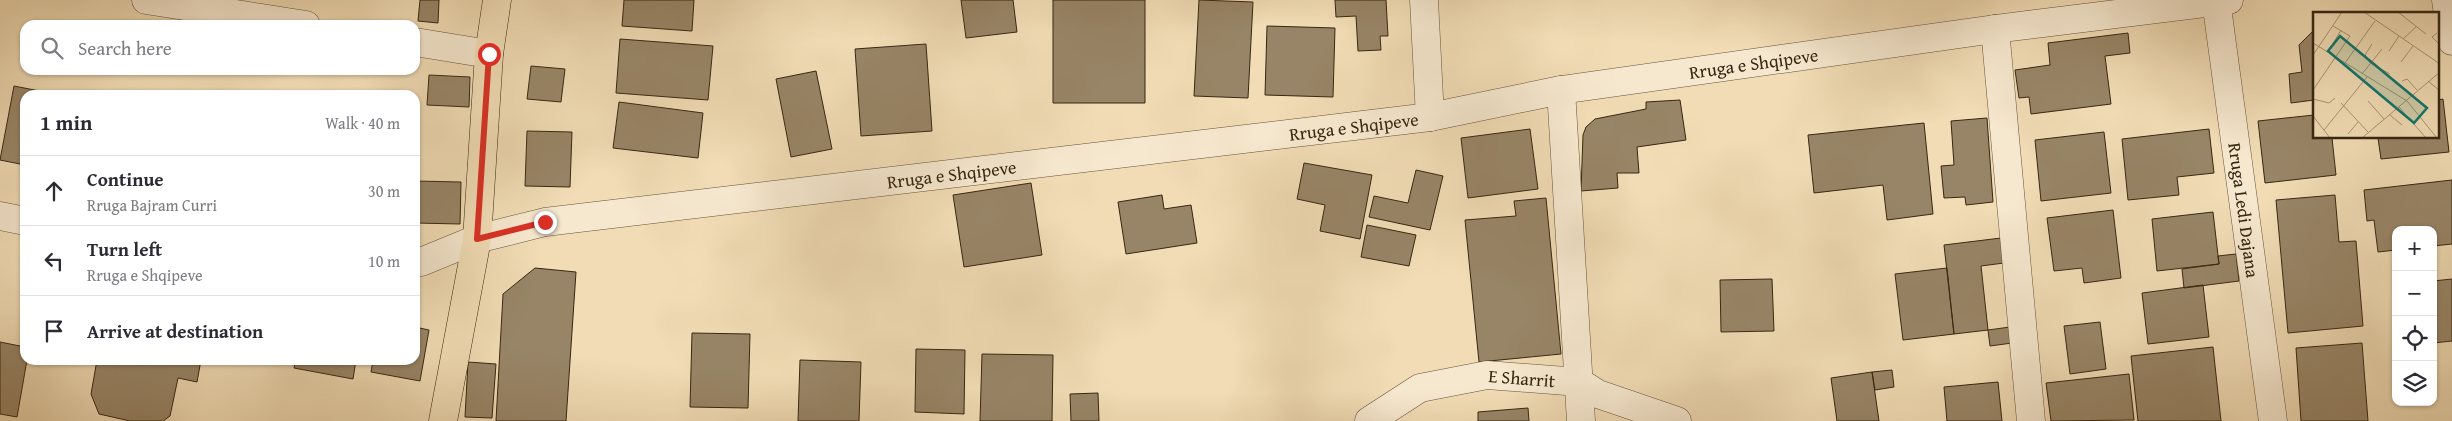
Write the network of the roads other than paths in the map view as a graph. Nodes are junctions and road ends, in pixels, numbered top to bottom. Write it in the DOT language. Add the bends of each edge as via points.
graph roads {
  1 [pos="146,0"];
  2 [pos="497,0"];
  3 [pos="1424,0"];
  4 [pos="2446,0"];
  5 [pos="2220,1"];
  6 [pos="274,20"];
  7 [pos="1995,29"];
  8 [pos="2452,41"];
  9 [pos="420,43"];
  10 [pos="489,54"];
  11 [pos="1561,90"];
  12 [pos="1430,117"];
  13 [pos="0,216"];
  14 [pos="20,220"];
  15 [pos="477,239"];
  16 [pos="420,262"];
  17 [pos="1579,382"];
  18 [pos="443,421"];
  19 [pos="1369,421"];
  20 [pos="1581,421"];
  21 [pos="1677,421"];
  22 [pos="2031,421"];
  23 [pos="2273,421"];
  1 -- 6 [label="street"];
  2 -- 10 [label="main road"];
  3 -- 12 [label="street"];
  4 -- 8 [label="street"];
  5 -- 7 [label="street, Rruga e Shqipeve"];
  5 -- 23 [label="street, Rruga Ledi Dajana"];
  7 -- 11 [label="street, Rruga e Shqipeve"];
  7 -- 22 [label="street"];
  9 -- 10 [label="street"];
  10 -- 15 [label="main road"];
  11 -- 12 [label="street, Rruga e Shqipeve"];
  11 -- 17 [label="street"];
  12 -- 15 [label="street, Rruga e Shqipeve" via="545,222"];
  13 -- 14 [label="street"];
  15 -- 16 [label="street, Rruga e Shqipeve"];
  15 -- 18 [label="main road"];
  17 -- 19 [label="street, E Sharrit" via="1487,376 1420,388"];
  17 -- 20 [label="street"];
  17 -- 21 [label="street, E Sharrit" via="1598,394"];
}
